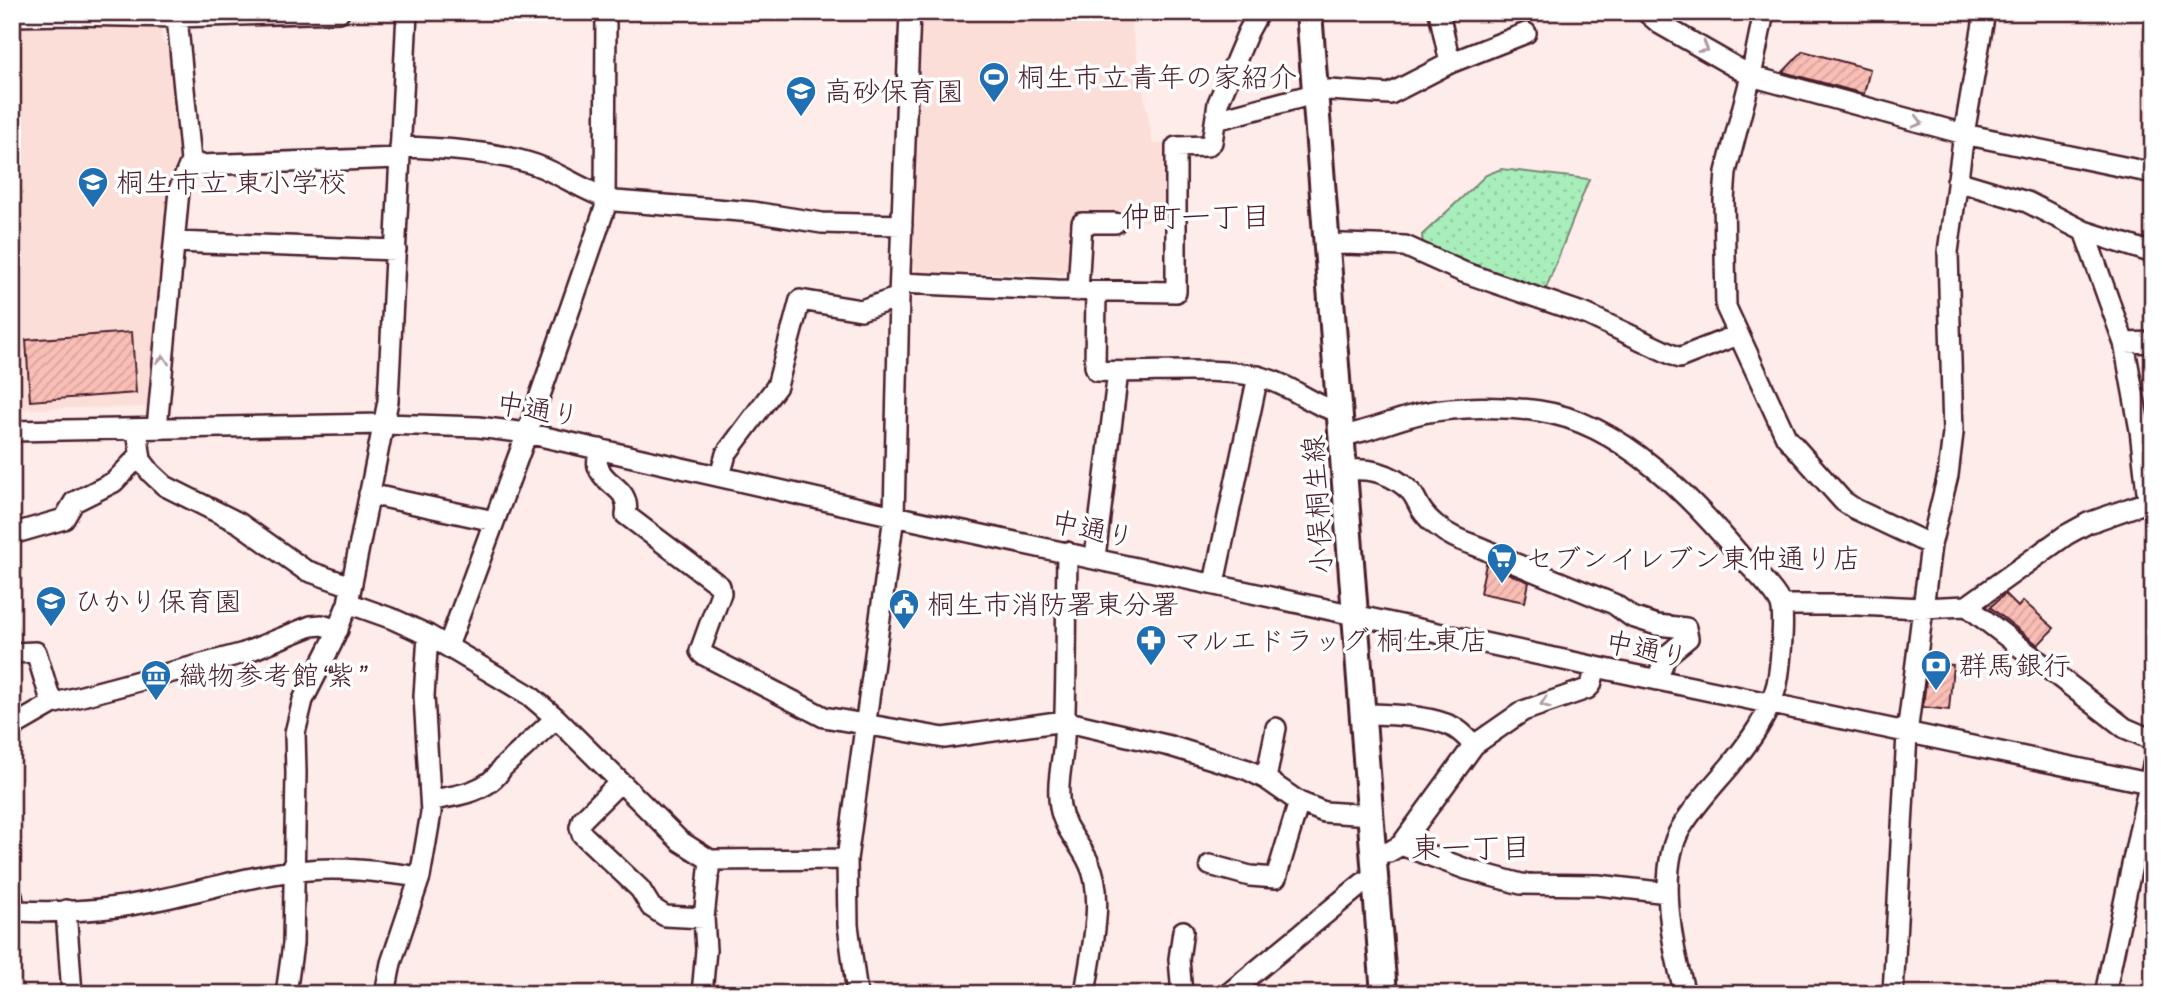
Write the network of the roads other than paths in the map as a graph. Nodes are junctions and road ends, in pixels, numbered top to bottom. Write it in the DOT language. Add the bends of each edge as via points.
graph roads {
  1 [pos="339,12"];
  2 [pos="407,12"];
  3 [pos="606,12"];
  4 [pos="910,12"];
  5 [pos="1259,12"];
  6 [pos="1309,12"];
  7 [pos="1439,12"];
  8 [pos="1764,12"];
  9 [pos="1986,12"];
  10 [pos="183,15"];
  11 [pos="12,16"];
  12 [pos="1657,16"];
  13 [pos="1526,33"];
  14 [pos="1450,63"];
  15 [pos="1751,76"];
  16 [pos="1315,93"];
  17 [pos="1216,120"];
  18 [pos="1964,134"];
  19 [pos="399,152"];
  20 [pos="191,161"];
  21 [pos="2153,173"];
  22 [pos="1957,181"];
  23 [pos="606,199"];
  24 [pos="1115,223"];
  25 [pos="902,225"];
  26 [pos="2084,231"];
  27 [pos="175,242"];
  28 [pos="1327,246"];
  29 [pos="396,250"];
  30 [pos="2153,253"];
  31 [pos="899,290"];
  32 [pos="1087,291"];
  33 [pos="1737,335"];
  34 [pos="2153,342"];
  35 [pos="2124,343"];
  36 [pos="1118,372"];
  37 [pos="1258,376"];
  38 [pos="1339,411"];
  39 [pos="384,424"];
  40 [pos="158,428"];
  41 [pos="137,429"];
  42 [pos="12,431"];
  43 [pos="527,433"];
  44 [pos="1342,436"];
  45 [pos="600,449"];
  46 [pos="139,456"];
  47 [pos="1344,471"];
  48 [pos="720,476"];
  49 [pos="369,494"];
  50 [pos="2151,500"];
  51 [pos="894,516"];
  52 [pos="495,521"];
  53 [pos="12,534"];
  54 [pos="1931,545"];
  55 [pos="1067,552"];
  56 [pos="1095,557"];
  57 [pos="1214,583"];
  58 [pos="350,594"];
  59 [pos="1775,598"];
  60 [pos="1967,606"];
  61 [pos="1922,608"];
  62 [pos="1354,614"];
  63 [pos="338,630"];
  64 [pos="428,635"];
  65 [pos="448,646"];
  66 [pos="12,653"];
  67 [pos="1597,667"];
  68 [pos="1657,679"];
  69 [pos="52,704"];
  70 [pos="1771,704"];
  71 [pos="1363,714"];
  72 [pos="556,718"];
  73 [pos="1064,721"];
  74 [pos="863,726"];
  75 [pos="12,727"];
  76 [pos="1276,728"];
  77 [pos="1907,734"];
  78 [pos="2153,740"];
  79 [pos="1474,745"];
  80 [pos="2152,778"];
  81 [pos="1266,779"];
  82 [pos="620,782"];
  83 [pos="432,800"];
  84 [pos="1299,802"];
  85 [pos="1371,815"];
  86 [pos="1401,845"];
  87 [pos="1374,853"];
  88 [pos="846,859"];
  89 [pos="710,860"];
  90 [pos="1210,864"];
  91 [pos="293,872"];
  92 [pos="420,877"];
  93 [pos="1375,879"];
  94 [pos="1668,893"];
  95 [pos="13,902"];
  96 [pos="66,910"];
  97 [pos="704,918"];
  98 [pos="1183,932"];
  99 [pos="72,994"];
  100 [pos="286,994"];
  101 [pos="385,994"];
  102 [pos="702,994"];
  103 [pos="857,994"];
  104 [pos="1085,994"];
  105 [pos="1182,994"];
  106 [pos="1228,994"];
  107 [pos="1384,994"];
  108 [pos="1685,994"];
  109 [pos="1893,994"];
  110 [pos="2105,994"];
  1 -- 10 [label="street"];
  2 -- 19 [label="street"];
  3 -- 23 [label="street"];
  4 -- 25 [label="street"];
  5 -- 17 [label="street" via="1226,81"];
  6 -- 16 [label="main road, 小俣桐生線"];
  7 -- 14 [label="street"];
  8 -- 15 [label="street"];
  9 -- 18 [label="street"];
  10 -- 11 [label="street"];
  10 -- 20 [label="street"];
  12 -- 15 [label="street, one-way"];
  13 -- 14 [label="street"];
  14 -- 16 [label="street" via="1390,94"];
  15 -- 18 [label="street, one-way"];
  15 -- 33 [label="street" via="1726,172 1724,200 1726,307"];
  16 -- 17 [label="street"];
  16 -- 28 [label="main road, 小俣桐生線"];
  17 -- 32 [label="street" via="1207,146 1176,147 1176,292"];
  18 -- 21 [label="street"];
  18 -- 22 [label="street"];
  19 -- 20 [label="street" via="200,165"];
  19 -- 23 [label="street" via="466,152 525,162"];
  19 -- 29 [label="street"];
  20 -- 27 [label="street" via="179,190"];
  22 -- 26 [label="street" via="2027,202"];
  22 -- 54 [label="street" via="1947,264 1953,433"];
  23 -- 25 [label="street" via="822,223"];
  23 -- 43 [label="street"];
  24 -- 32 [label="street" via="1082,223"];
  25 -- 31 [label="street"];
  26 -- 30 [label="street"];
  26 -- 35 [label="street"];
  27 -- 29 [label="street"];
  40 -- 27 [label="street, one-way"];
  28 -- 33 [label="street" via="1405,246 1463,272 1588,315 1679,358"];
  28 -- 38 [label="main road, 小俣桐生線"];
  29 -- 39 [label="street"];
  31 -- 32 [label="street"];
  31 -- 48 [label="street" via="861,310 800,300 777,386 726,454"];
  31 -- 51 [label="street"];
  32 -- 36 [label="street" via="1095,366 1097,371"];
  33 -- 54 [label="street" via="1786,437 1843,501"];
  34 -- 35 [label="street"];
  35 -- 50 [label="street"];
  36 -- 37 [label="street"];
  36 -- 56 [label="street"];
  37 -- 38 [label="street"];
  37 -- 57 [label="street"];
  38 -- 44 [label="main road, 小俣桐生線"];
  39 -- 40 [label="street, 中通り"];
  39 -- 43 [label="street, 中通り"];
  39 -- 49 [label="street"];
  40 -- 41 [label="street, 中通り"];
  41 -- 42 [label="street, 中通り"];
  41 -- 46 [label="street"];
  43 -- 45 [label="street, 中通り"];
  43 -- 52 [label="street"];
  44 -- 47 [label="main road, 小俣桐生線"];
  44 -- 59 [label="street" via="1441,410 1523,410 1570,417 1671,480"];
  45 -- 48 [label="street, 中通り"];
  45 -- 74 [label="street" via="597,465 622,492 626,516 720,586 702,654 824,717"];
  46 -- 53 [label="street" via="114,482 74,502 64,519"];
  46 -- 58 [label="street" via="165,486 239,523 305,570"];
  47 -- 62 [label="main road, 小俣桐生線"];
  47 -- 68 [label="street" via="1363,468 1409,489 1421,509 1454,537 1614,604 1632,617 1686,628 1688,638 1666,656"];
  48 -- 51 [label="street, 中通り"];
  49 -- 52 [label="street"];
  49 -- 58 [label="street"];
  50 -- 60 [label="street" via="2066,535"];
  51 -- 55 [label="street, 中通り"];
  51 -- 74 [label="street"];
  52 -- 65 [label="street"];
  54 -- 61 [label="street"];
  55 -- 56 [label="street, 中通り"];
  55 -- 73 [label="street"];
  56 -- 57 [label="street, 中通り"];
  57 -- 62 [label="street, 中通り"];
  58 -- 63 [label="street"];
  58 -- 64 [label="street"];
  59 -- 61 [label="street"];
  59 -- 70 [label="street" via="1781,654"];
  60 -- 61 [label="street"];
  60 -- 78 [label="street" via="2125,728"];
  61 -- 77 [label="street"];
  62 -- 67 [label="street, 中通り"];
  62 -- 71 [label="main road, 小俣桐生線"];
  63 -- 69 [label="street" via="312,626 244,653"];
  63 -- 91 [label="street" via="303,700 295,733"];
  64 -- 65 [label="street"];
  64 -- 83 [label="street" via="425,696"];
  65 -- 72 [label="street" via="529,695"];
  66 -- 69 [label="street" via="36,652"];
  67 -- 68 [label="street, 中通り"];
  67 -- 79 [label="street, one-way" via="1587,690 1523,711"];
  68 -- 70 [label="street, 中通り"];
  69 -- 75 [label="street"];
  70 -- 77 [label="street, 中通り"];
  70 -- 94 [label="street" via="1743,749 1679,830 1670,859"];
  71 -- 79 [label="street" via="1446,723"];
  71 -- 85 [label="main road, 小俣桐生線"];
  72 -- 82 [label="street"];
  72 -- 83 [label="street" via="498,776 479,788"];
  73 -- 74 [label="street" via="944,738"];
  73 -- 81 [label="street" via="1170,746"];
  73 -- 104 [label="street" via="1060,807 1073,840 1089,862 1098,900"];
  74 -- 88 [label="street"];
  76 -- 81 [label="street"];
  77 -- 80 [label="street, 中通り"];
  77 -- 109 [label="street"];
  79 -- 86 [label="street"];
  80 -- 110 [label="street"];
  81 -- 84 [label="street"];
  82 -- 89 [label="street" via="680,841"];
  82 -- 97 [label="street" via="582,820 582,834 665,916"];
  83 -- 92 [label="street"];
  84 -- 85 [label="street" via="1324,812"];
  84 -- 90 [label="street" via="1276,878"];
  85 -- 87 [label="main road, 小俣桐生線"];
  86 -- 87 [label="street" via="1390,852"];
  86 -- 94 [label="street" via="1521,884 1598,885"];
  87 -- 93 [label="main road, 小俣桐生線"];
  88 -- 89 [label="street"];
  88 -- 103 [label="street"];
  89 -- 97 [label="street"];
  91 -- 92 [label="street" via="340,870"];
  91 -- 96 [label="street" via="134,904"];
  91 -- 100 [label="street" via="293,944"];
  92 -- 101 [label="street"];
  93 -- 106 [label="street" via="1363,883"];
  93 -- 107 [label="main road, 小俣桐生線"];
  94 -- 108 [label="street" via="1674,953"];
  95 -- 96 [label="street" via="27,911"];
  96 -- 99 [label="street"];
  97 -- 102 [label="street"];
  98 -- 105 [label="street" via="1179,959"];
}
